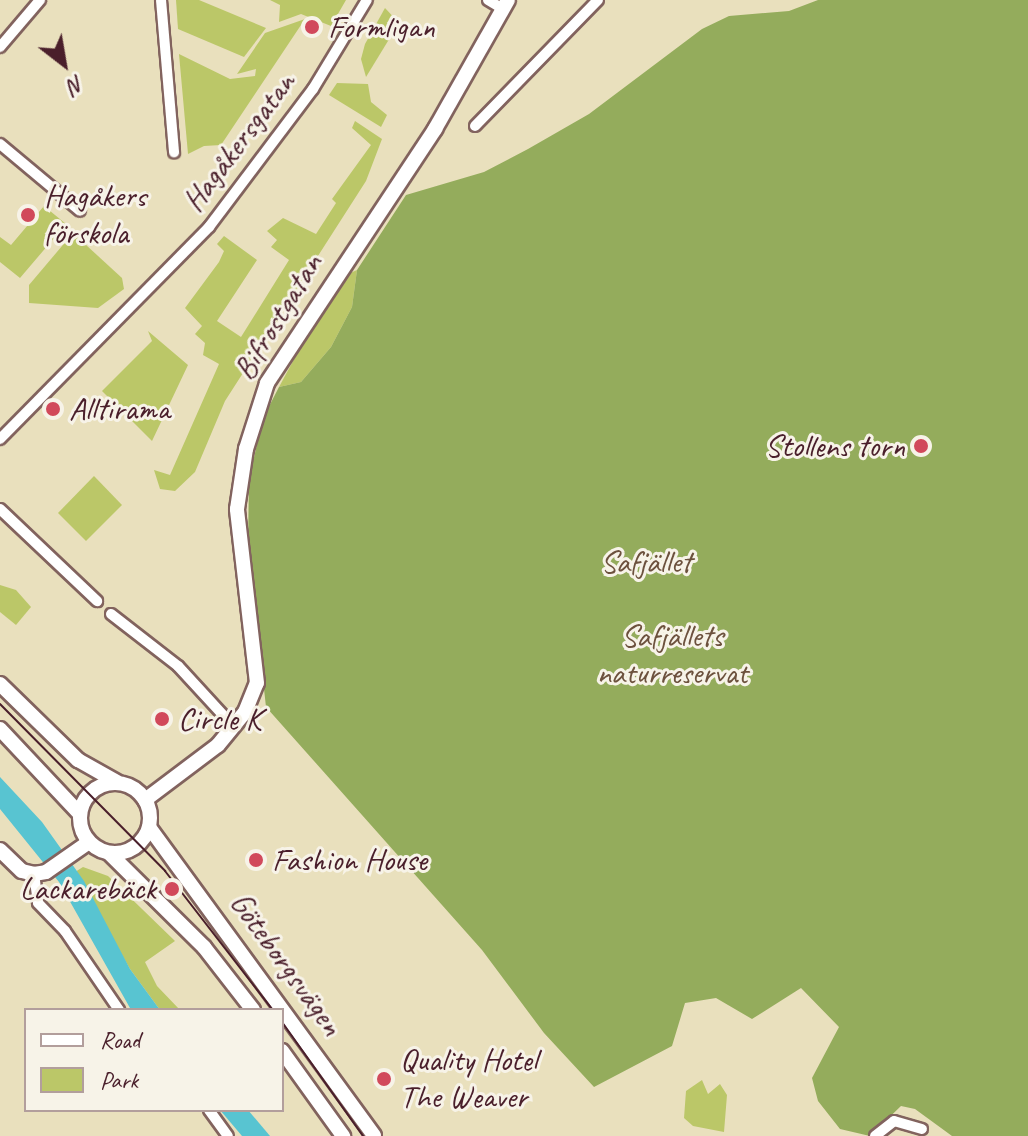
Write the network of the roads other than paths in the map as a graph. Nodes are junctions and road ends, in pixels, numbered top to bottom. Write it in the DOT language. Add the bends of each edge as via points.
graph roads {
  1 [pos="40,0"];
  2 [pos="161,0"];
  3 [pos="367,0"];
  4 [pos="488,0"];
  5 [pos="598,0"];
  6 [pos="506,4"];
  7 [pos="0,47"];
  8 [pos="475,126"];
  9 [pos="0,144"];
  10 [pos="174,152"];
  11 [pos="80,211"];
  12 [pos="0,439"];
  13 [pos="0,509"];
  14 [pos="97,601"];
  15 [pos="111,614"];
  16 [pos="0,684"];
  17 [pos="234,727"];
  18 [pos="0,729"];
  19 [pos="117,782"];
  20 [pos="145,800"];
  21 [pos="79,813"];
  22 [pos="149,827"];
  23 [pos="89,842"];
  24 [pos="0,850"];
  25 [pos="109,853"];
  26 [pos="40,873"];
  27 [pos="118,1008"];
  28 [pos="251,1008"];
  29 [pos="281,1008"];
  30 [pos="284,1012"];
  31 [pos="284,1054"];
  32 [pos="210,1112"];
  33 [pos="922,1129"];
  34 [pos="228,1136"];
  35 [pos="343,1136"];
  36 [pos="374,1136"];
  37 [pos="875,1136"];
  1 -- 7 [label="street"];
  2 -- 10 [label="street"];
  3 -- 12 [label="street, Hagåkersgatan" via="313,89 209,227"];
  4 -- 6 [label="street"];
  5 -- 8 [label="street"];
  6 -- 17 [label="main road, Bifrostgatan" via="435,129 281,355 258,405 237,509 258,672 253,697"];
  9 -- 11 [label="street"];
  13 -- 14 [label="street"];
  15 -- 17 [label="street" via="178,666"];
  16 -- 19 [label="main road" via="78,760"];
  17 -- 20 [label="main road, Bifrostgatan" via="201,762"];
  18 -- 21 [label="main road"];
  19 -- 20 [label="main road" via="136,789"];
  19 -- 21 [label="main road" via="94,789"];
  20 -- 22 [label="main road, Göteborgsvägen"];
  21 -- 23 [label="main road"];
  22 -- 25 [label="main road" via="133,848"];
  22 -- 29 [label="main road, Göteborgsvägen"];
  23 -- 25 [label="main road, Göteborgsvägen"];
  23 -- 26 [label="main road"];
  24 -- 26 [label="main road" via="22,871"];
  25 -- 28 [label="main road, Göteborgsvägen" via="204,947"];
  26 -- 27 [label="street" via="38,903 65,931"];
  30 -- 36 [label="main road, Göteborgsvägen"];
  31 -- 35 [label="main road, Göteborgsvägen"];
  32 -- 34 [label="street"];
  33 -- 37 [label="street" via="894,1121"];
}
